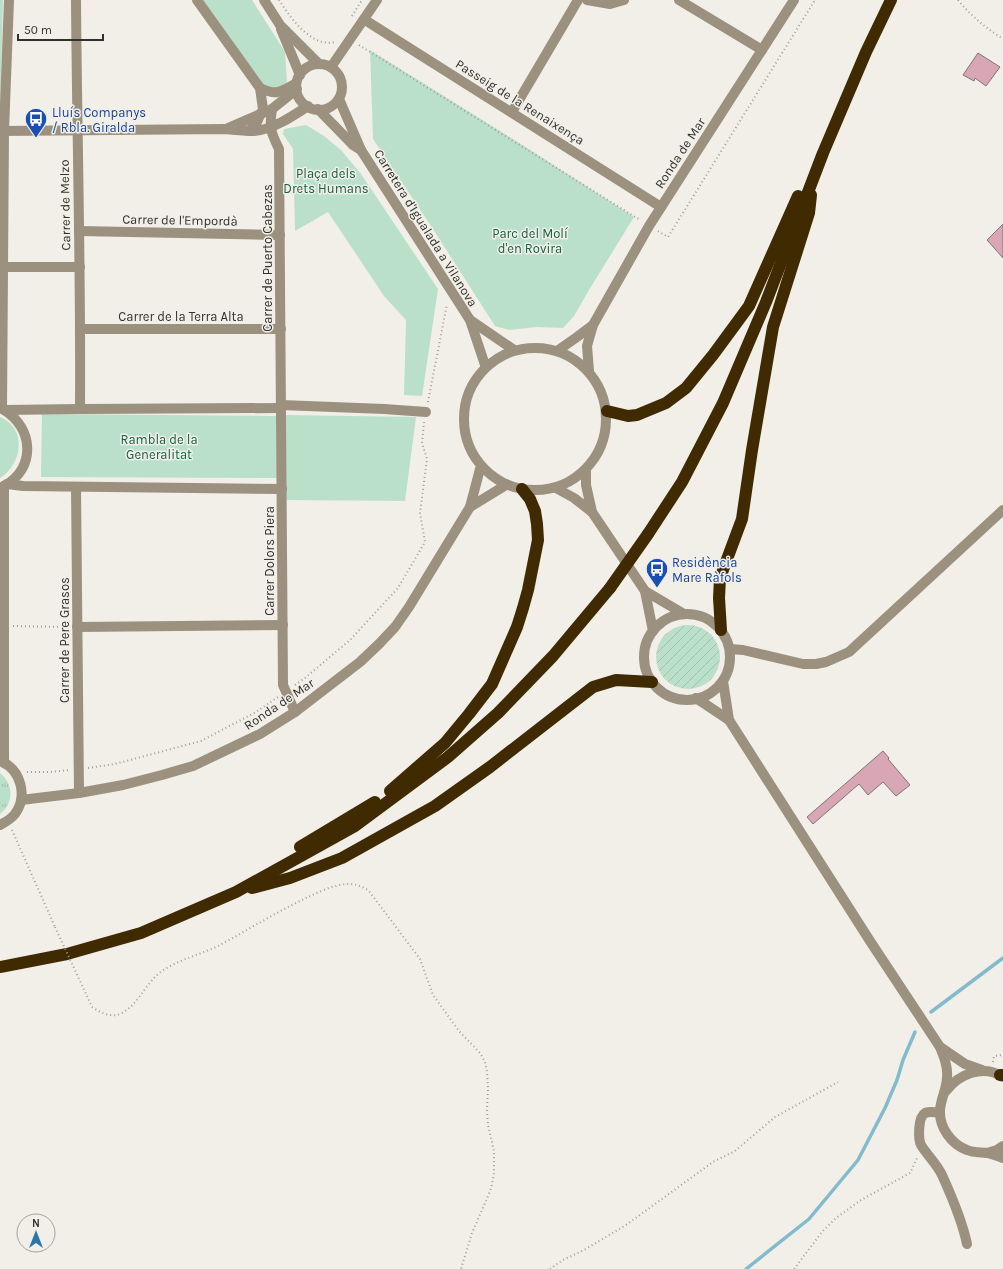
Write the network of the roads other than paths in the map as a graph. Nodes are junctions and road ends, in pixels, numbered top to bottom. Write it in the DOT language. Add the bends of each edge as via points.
graph roads {
  1 [pos="8,0"];
  2 [pos="76,0"];
  3 [pos="197,0"];
  4 [pos="264,0"];
  5 [pos="378,0"];
  6 [pos="578,0"];
  7 [pos="588,0"];
  8 [pos="624,0"];
  9 [pos="679,0"];
  10 [pos="794,0"];
  11 [pos="891,0"];
  12 [pos="365,20"];
  13 [pos="280,25"];
  14 [pos="762,50"];
  15 [pos="319,64"];
  16 [pos="331,67"];
  17 [pos="298,83"];
  18 [pos="260,88"];
  19 [pos="339,98"];
  20 [pos="308,106"];
  21 [pos="272,109"];
  22 [pos="318,109"];
  23 [pos="512,112"];
  24 [pos="260,115"];
  25 [pos="271,127"];
  26 [pos="225,129"];
  27 [pos="2,131"];
  28 [pos="77,131"];
  29 [pos="249,131"];
  30 [pos="361,150"];
  31 [pos="823,153"];
  32 [pos="812,179"];
  33 [pos="661,207"];
  34 [pos="79,231"];
  35 [pos="280,235"];
  36 [pos="3,267"];
  37 [pos="80,267"];
  38 [pos="470,320"];
  39 [pos="593,325"];
  40 [pos="81,329"];
  41 [pos="281,329"];
  42 [pos="514,350"];
  43 [pos="557,351"];
  44 [pos="485,365"];
  45 [pos="589,371"];
  46 [pos="281,406"];
  47 [pos="80,408"];
  48 [pos="2,409"];
  49 [pos="607,411"];
  50 [pos="426,412"];
  51 [pos="480,469"];
  52 [pos="586,469"];
  53 [pos="506,484"];
  54 [pos="4,486"];
  55 [pos="76,487"];
  56 [pos="556,488"];
  57 [pos="282,489"];
  58 [pos="522,489"];
  59 [pos="470,507"];
  60 [pos="1003,510"];
  61 [pos="592,512"];
  62 [pos="645,591"];
  63 [pos="684,614"];
  64 [pos="283,625"];
  65 [pos="77,627"];
  66 [pos="721,630"];
  67 [pos="653,631"];
  68 [pos="730,649"];
  69 [pos="652,682"];
  70 [pos="723,682"];
  71 [pos="696,698"];
  72 [pos="295,712"];
  73 [pos="729,720"];
  74 [pos="2,761"];
  75 [pos="78,793"];
  76 [pos="21,800"];
  77 [pos="4,823"];
  78 [pos="236,892"];
  79 [pos="0,967"];
  80 [pos="940,1047"];
  81 [pos="984,1071"];
  82 [pos="1002,1076"];
  83 [pos="945,1093"];
  84 [pos="940,1113"];
  85 [pos="1003,1146"];
  86 [pos="987,1153"];
  87 [pos="1003,1158"];
  88 [pos="967,1244"];
  1 -- 27 [label="street"];
  2 -- 28 [label="street, Carrer de Melzo"];
  3 -- 18 [label="street"];
  4 -- 13 [label="street"];
  5 -- 12 [label="street"];
  6 -- 23 [label="street"];
  7 -- 8 [label="street" via="610,4"];
  9 -- 14 [label="street"];
  10 -- 14 [label="street, Ronda de Mar"];
  11 -- 31 [label="highway"];
  12 -- 16 [label="street"];
  12 -- 23 [label="street, Passeig de la Renaixença"];
  13 -- 15 [label="street"];
  13 -- 17 [label="street"];
  14 -- 33 [label="street, Ronda de Mar"];
  15 -- 16 [label="street"];
  15 -- 17 [label="street" via="304,69"];
  16 -- 19 [label="street" via="337,72 342,85"];
  17 -- 18 [label="street" via="278,93"];
  17 -- 20 [label="street" via="298,95"];
  17 -- 21 [label="street"];
  18 -- 24 [label="street" via="263,109"];
  19 -- 22 [label="street" via="330,107"];
  19 -- 30 [label="street, Carretera d'Igualada a Vilanova"];
  20 -- 22 [label="street"];
  20 -- 25 [label="street"];
  21 -- 24 [label="street"];
  21 -- 25 [label="street, Carrer de Puerto Cabezas"];
  22 -- 30 [label="street, Carretera d'Igualada a Vilanova" via="352,145"];
  23 -- 33 [label="street, Passeig de la Renaixença"];
  24 -- 26 [label="street"];
  24 -- 29 [label="street"];
  25 -- 29 [label="street"];
  25 -- 35 [label="street, Carrer de Puerto Cabezas" via="279,149"];
  26 -- 28 [label="street"];
  26 -- 29 [label="street"];
  27 -- 28 [label="street"];
  27 -- 36 [label="street"];
  28 -- 34 [label="street, Carrer de Melzo"];
  30 -- 38 [label="street, Carretera d'Igualada a Vilanova"];
  31 -- 32 [label="highway"];
  31 -- 49 [label="highway" via="806,179 749,306 686,388 666,403 637,415 628,416"];
  32 -- 66 [label="highway" via="809,212 773,327 742,519 720,578"];
  32 -- 78 [label="highway, bridge" via="766,302 723,403 682,482 610,588 553,656 498,713 448,757 355,826"];
  33 -- 39 [label="street, Ronda de Mar"];
  34 -- 35 [label="street, Carrer de l'Empordà"];
  34 -- 37 [label="street, Carrer de Melzo"];
  35 -- 41 [label="street, Carrer de Puerto Cabezas"];
  36 -- 37 [label="street"];
  36 -- 48 [label="street"];
  37 -- 40 [label="street, Carrer de Melzo"];
  38 -- 42 [label="street, Carretera d'Igualada a Vilanova"];
  38 -- 44 [label="street, Carretera d'Igualada a Vilanova"];
  39 -- 43 [label="street, Ronda de Mar"];
  39 -- 45 [label="street, Ronda de Mar" via="587,346"];
  40 -- 41 [label="street, Carrer de la Terra Alta"];
  40 -- 47 [label="street, Carrer de Melzo"];
  41 -- 46 [label="street, Carrer de Puerto Cabezas"];
  42 -- 43 [label="street" via="536,347"];
  42 -- 44 [label="street"];
  43 -- 45 [label="street" via="574,359"];
  44 -- 51 [label="street" via="465,403 464,430"];
  45 -- 49 [label="street" via="604,397"];
  46 -- 47 [label="street"];
  46 -- 50 [label="street" via="384,408"];
  46 -- 57 [label="street, Carrer Dolors Piera"];
  47 -- 48 [label="street"];
  48 -- 54 [label="street" via="15,418 23,428 27,440 24,465 17,476"];
  49 -- 52 [label="street" via="605,437 594,460"];
  51 -- 53 [label="street"];
  51 -- 59 [label="street, Ronda de Mar"];
  52 -- 56 [label="street"];
  52 -- 61 [label="street" via="586,485"];
  53 -- 58 [label="street"];
  53 -- 59 [label="street, Ronda de Mar"];
  54 -- 55 [label="street"];
  54 -- 74 [label="street"];
  55 -- 57 [label="street"];
  55 -- 65 [label="street, Carrer de Pere Grasos"];
  56 -- 58 [label="street"];
  56 -- 61 [label="street"];
  57 -- 64 [label="street, Carrer Dolors Piera"];
  58 -- 78 [label="highway" via="535,511 538,540 528,590 517,627 492,684 445,743 383,798 271,865"];
  59 -- 72 [label="street, Ronda de Mar" via="394,627 360,662"];
  60 -- 68 [label="street" via="849,652 826,662 803,664"];
  61 -- 62 [label="street"];
  62 -- 63 [label="street"];
  62 -- 67 [label="street"];
  63 -- 66 [label="street" via="703,617"];
  63 -- 67 [label="street" via="670,617"];
  64 -- 65 [label="street"];
  64 -- 72 [label="street, Carrer Dolors Piera" via="283,685"];
  65 -- 75 [label="street, Carrer de Pere Grasos"];
  66 -- 68 [label="street"];
  67 -- 69 [label="street" via="644,654"];
  68 -- 70 [label="street" via="728,672"];
  69 -- 71 [label="street" via="661,691 673,697 687,700"];
  69 -- 78 [label="highway" via="616,680 593,687 435,806 342,858 290,878"];
  70 -- 71 [label="street" via="704,696"];
  70 -- 73 [label="street"];
  71 -- 73 [label="street"];
  72 -- 75 [label="street, Ronda de Mar" via="260,734 193,766 123,785"];
  73 -- 80 [label="street"];
  74 -- 76 [label="street" via="19,778"];
  75 -- 76 [label="street, Ronda de Mar"];
  76 -- 77 [label="street" via="17,811"];
  78 -- 79 [label="highway" via="141,933 67,954"];
  80 -- 81 [label="street" via="965,1064"];
  80 -- 83 [label="street" via="947,1066"];
  81 -- 82 [label="street"];
  81 -- 83 [label="street" via="968,1073 958,1078"];
  83 -- 84 [label="street"];
  84 -- 86 [label="street" via="950,1139 958,1146"];
  84 -- 88 [label="street" via="925,1113 922,1117 920,1144 941,1174 962,1224"];
  85 -- 86 [label="street"];
  86 -- 87 [label="street"];
}
